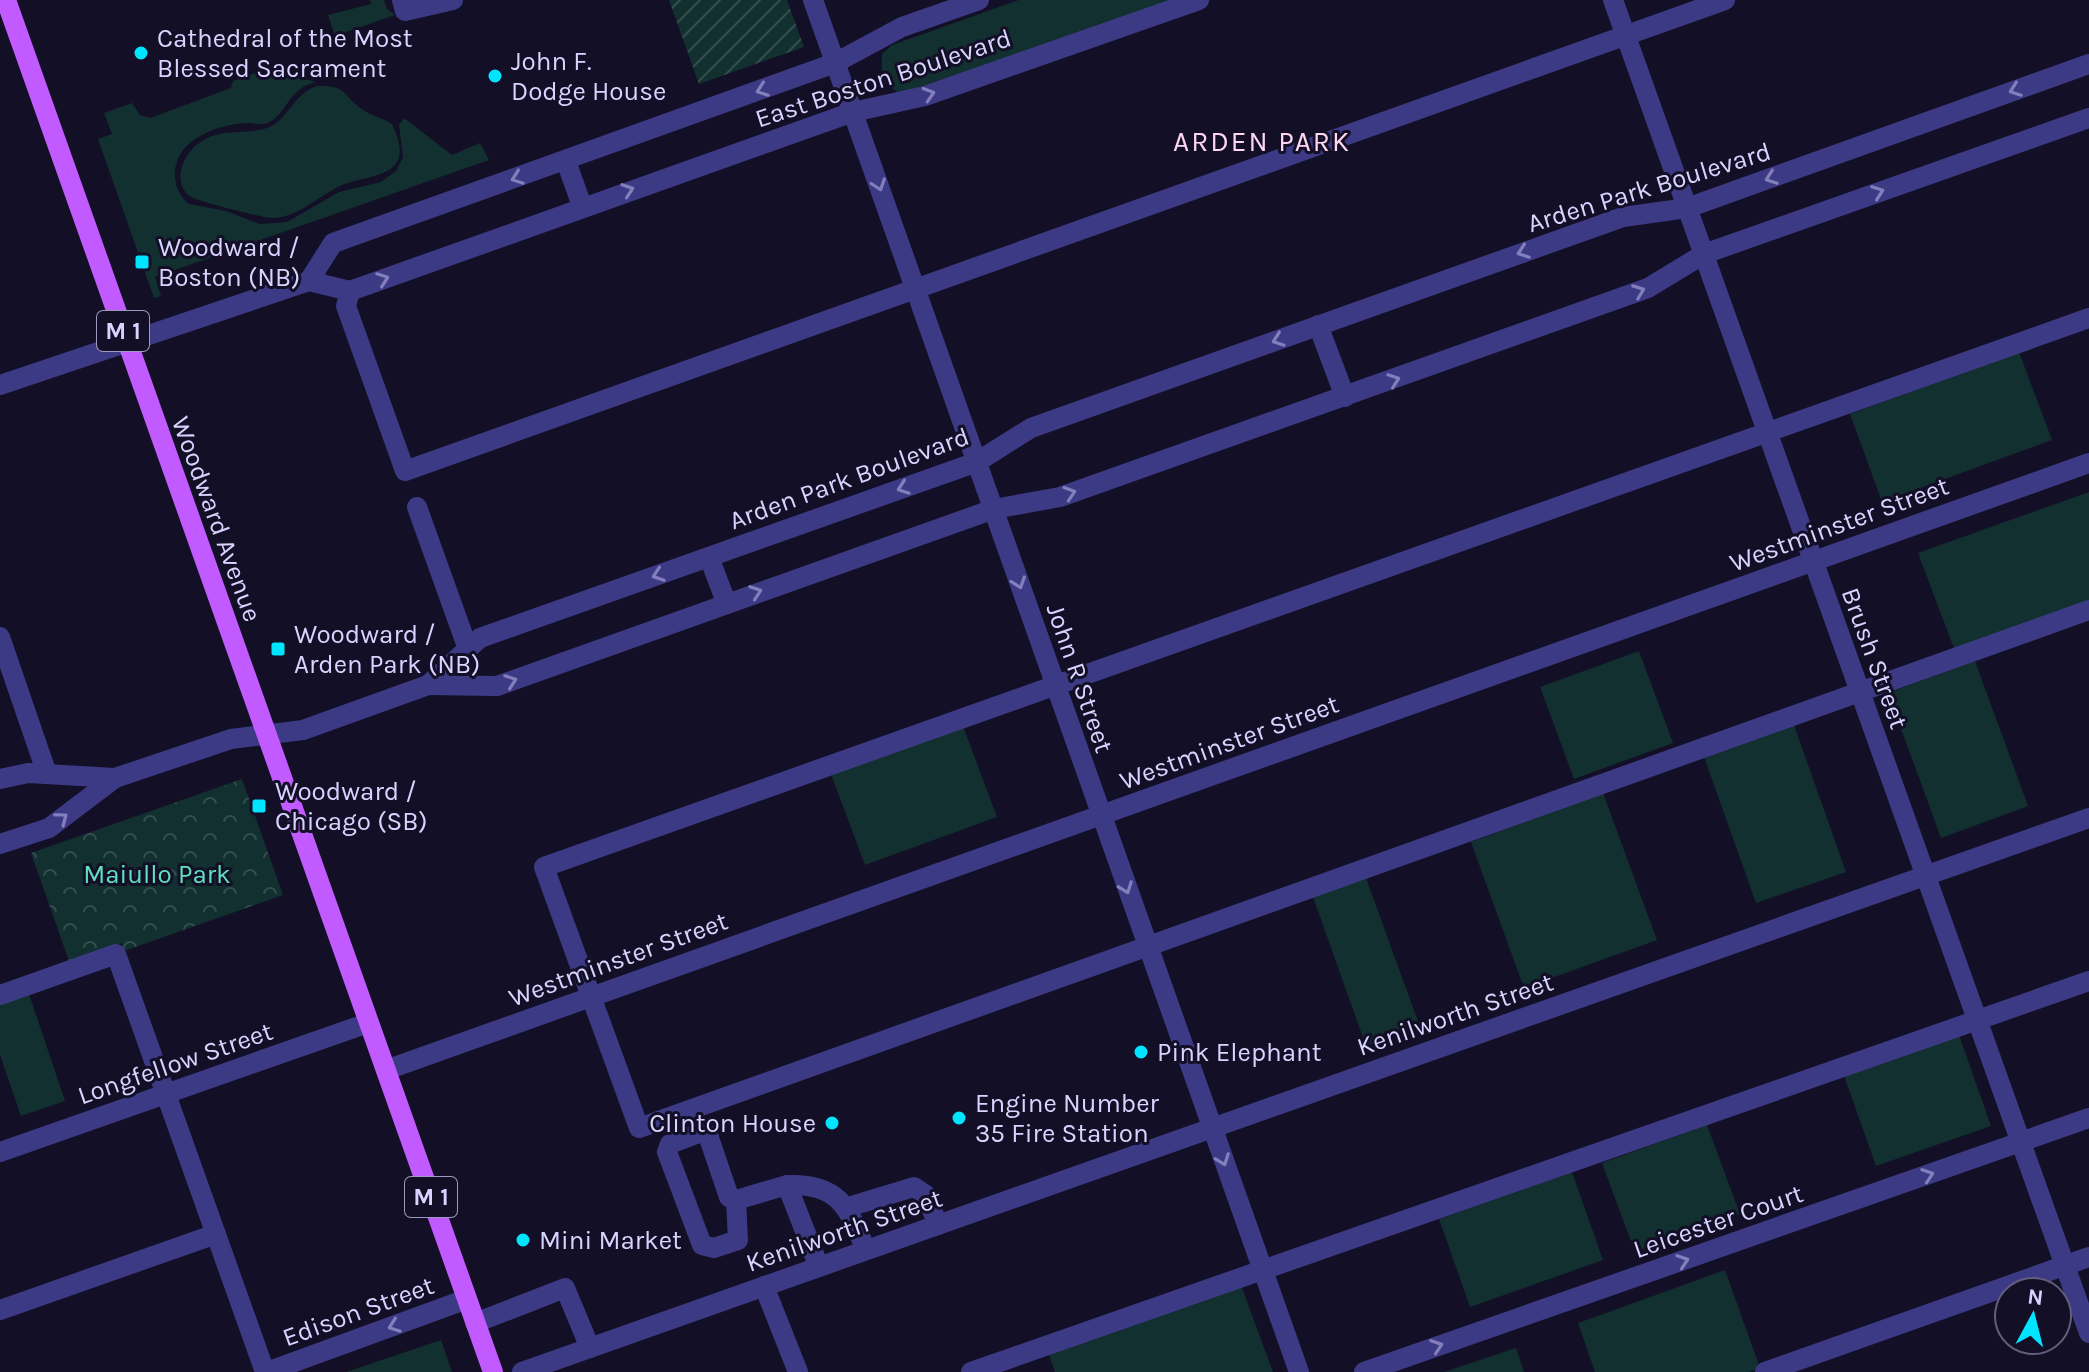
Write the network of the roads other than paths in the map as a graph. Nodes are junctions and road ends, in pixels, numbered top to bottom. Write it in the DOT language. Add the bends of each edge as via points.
graph roads {
  1 [pos="402,0"];
  2 [pos="453,0"];
  3 [pos="813,0"];
  4 [pos="979,0"];
  5 [pos="1199,0"];
  6 [pos="1613,0"];
  7 [pos="1725,0"];
  8 [pos="5,8"];
  9 [pos="1625,36"];
  10 [pos="835,63"];
  11 [pos="2088,69"];
  12 [pos="853,112"];
  13 [pos="2089,118"];
  14 [pos="566,161"];
  15 [pos="582,206"];
  16 [pos="1687,208"];
  17 [pos="1704,254"];
  18 [pos="309,281"];
  19 [pos="916,289"];
  20 [pos="350,291"];
  21 [pos="2089,318"];
  22 [pos="1318,325"];
  23 [pos="127,341"];
  24 [pos="0,385"];
  25 [pos="1345,397"];
  26 [pos="1768,432"];
  27 [pos="977,462"];
  28 [pos="2089,463"];
  29 [pos="417,507"];
  30 [pos="994,509"];
  31 [pos="709,557"];
  32 [pos="1814,561"];
  33 [pos="726,602"];
  34 [pos="2089,610"];
  35 [pos="0,637"];
  36 [pos="468,649"];
  37 [pos="428,685"];
  38 [pos="1055,686"];
  39 [pos="1859,692"];
  40 [pos="266,734"];
  41 [pos="47,774"];
  42 [pos="115,778"];
  43 [pos="0,779"];
  44 [pos="1100,815"];
  45 [pos="2089,818"];
  46 [pos="0,844"];
  47 [pos="1926,875"];
  48 [pos="1147,947"];
  49 [pos="2089,981"];
  50 [pos="0,995"];
  51 [pos="592,996"];
  52 [pos="1977,1021"];
  53 [pos="368,1023"];
  54 [pos="386,1070"];
  55 [pos="166,1093"];
  56 [pos="2089,1118"];
  57 [pos="1211,1128"];
  58 [pos="2020,1143"];
  59 [pos="0,1152"];
  60 [pos="787,1185"];
  61 [pos="736,1200"];
  62 [pos="848,1207"];
  63 [pos="938,1225"];
  64 [pos="216,1234"];
  65 [pos="866,1250"];
  66 [pos="2089,1257"];
  67 [pos="2065,1266"];
  68 [pos="819,1267"];
  69 [pos="1262,1269"];
  70 [pos="764,1286"];
  71 [pos="467,1299"];
  72 [pos="0,1310"];
  73 [pos="475,1323"];
  74 [pos="2089,1333"];
  75 [pos="590,1348"];
  76 [pos="266,1372"];
  77 [pos="493,1372"];
  78 [pos="522,1372"];
  79 [pos="798,1372"];
  80 [pos="971,1372"];
  81 [pos="1299,1372"];
  82 [pos="1364,1372"];
  83 [pos="1765,1372"];
  1 -- 2 [label="street" via="405,11"];
  3 -- 10 [label="street, John R Street"];
  4 -- 10 [label="street, East Boston Boulevard" via="902,27"];
  12 -- 5 [label="street, East Boston Boulevard, one-way" via="925,96"];
  6 -- 9 [label="street, Brush Street"];
  7 -- 9 [label="street"];
  8 -- 23 [label="main road, Woodward Avenue / M 1"];
  9 -- 16 [label="street, Brush Street"];
  9 -- 19 [label="street"];
  10 -- 12 [label="street, John R Street"];
  10 -- 14 [label="street, East Boston Boulevard, one-way"];
  11 -- 16 [label="street, Arden Park Boulevard, one-way"];
  15 -- 12 [label="street, East Boston Boulevard, one-way"];
  12 -- 19 [label="street, John R Street, one-way"];
  17 -- 13 [label="street, Arden Park Boulevard, one-way"];
  14 -- 15 [label="street"];
  14 -- 18 [label="street, East Boston Boulevard, one-way" via="333,243"];
  20 -- 15 [label="street, East Boston Boulevard, one-way"];
  16 -- 17 [label="street, Brush Street"];
  16 -- 22 [label="street, Arden Park Boulevard, one-way" via="1623,217"];
  25 -- 17 [label="street, Arden Park Boulevard, one-way" via="1648,288"];
  17 -- 26 [label="street, Brush Street"];
  18 -- 20 [label="street"];
  18 -- 23 [label="street"];
  19 -- 20 [label="street" via="405,471 346,306"];
  19 -- 27 [label="street, John R Street"];
  21 -- 26 [label="street"];
  22 -- 25 [label="street"];
  22 -- 27 [label="street, Arden Park Boulevard, one-way" via="1031,428"];
  23 -- 24 [label="street"];
  23 -- 40 [label="main road, Woodward Avenue / M 1"];
  30 -- 25 [label="street, Arden Park Boulevard, one-way" via="1060,497"];
  26 -- 32 [label="street, Brush Street"];
  26 -- 38 [label="street"];
  27 -- 30 [label="street, John R Street"];
  27 -- 31 [label="street, Arden Park Boulevard, one-way"];
  28 -- 32 [label="street, Westminster Street"];
  29 -- 36 [label="street"];
  33 -- 30 [label="street, Arden Park Boulevard, one-way"];
  30 -- 38 [label="street, John R Street, one-way"];
  31 -- 33 [label="street, Arden Park Boulevard"];
  31 -- 36 [label="street, Arden Park Boulevard, one-way" via="480,638"];
  32 -- 39 [label="street, Brush Street"];
  32 -- 44 [label="street, Westminster Street"];
  37 -- 33 [label="street, Arden Park Boulevard, one-way" via="497,686"];
  34 -- 39 [label="street"];
  35 -- 41 [label="street"];
  36 -- 37 [label="street, Arden Park Boulevard"];
  37 -- 40 [label="street, Arden Park Boulevard" via="303,730"];
  38 -- 44 [label="street, John R Street"];
  38 -- 51 [label="street" via="544,867"];
  39 -- 47 [label="street, Brush Street"];
  39 -- 48 [label="street"];
  40 -- 42 [label="street, Arden Park Boulevard" via="231,739"];
  40 -- 53 [label="main road, Woodward Avenue / M 1"];
  41 -- 42 [label="street"];
  41 -- 43 [label="street"];
  46 -- 42 [label="street, one-way" via="49,828"];
  44 -- 48 [label="street, John R Street, one-way"];
  44 -- 51 [label="street, Westminster Street"];
  45 -- 47 [label="street, Kenilworth Street"];
  47 -- 52 [label="street, Brush Street"];
  47 -- 57 [label="street, Kenilworth Street"];
  48 -- 51 [label="street" via="639,1128"];
  48 -- 57 [label="street, John R Street"];
  49 -- 52 [label="street"];
  50 -- 55 [label="street" via="116,954"];
  51 -- 54 [label="street, Westminster Street"];
  52 -- 58 [label="street, Brush Street"];
  52 -- 69 [label="street"];
  53 -- 54 [label="main road, Woodward Avenue / M 1"];
  53 -- 55 [label="street, Longfellow Street"];
  54 -- 71 [label="main road, Woodward Avenue / M 1"];
  55 -- 59 [label="street, Longfellow Street"];
  55 -- 64 [label="street"];
  56 -- 58 [label="street, Leicester Court"];
  57 -- 63 [label="street, Kenilworth Street"];
  57 -- 69 [label="street, John R Street, one-way"];
  58 -- 67 [label="street, Brush Street"];
  82 -- 58 [label="street, Leicester Court, one-way"];
  60 -- 61 [label="street"];
  60 -- 62 [label="street" via="821,1190"];
  60 -- 68 [label="street"];
  61 -- 61 [label="street" via="729,1197 708,1135 699,1133 670,1144 667,1152 702,1245 714,1248 738,1240"];
  62 -- 63 [label="street" via="914,1187 926,1195"];
  62 -- 65 [label="street"];
  63 -- 65 [label="street, Kenilworth Street"];
  64 -- 72 [label="street"];
  64 -- 76 [label="street"];
  65 -- 68 [label="street, Kenilworth Street"];
  66 -- 67 [label="street"];
  67 -- 74 [label="street, Brush Street"];
  67 -- 83 [label="street"];
  68 -- 70 [label="street, Kenilworth Street"];
  69 -- 80 [label="street"];
  69 -- 81 [label="street, John R Street"];
  70 -- 75 [label="street, Kenilworth Street"];
  70 -- 79 [label="street"];
  71 -- 73 [label="main road, Woodward Avenue / M 1"];
  71 -- 76 [label="street, Edison Street, one-way"];
  73 -- 75 [label="street" via="565,1288"];
  73 -- 77 [label="main road, Woodward Avenue / M 1"];
  75 -- 78 [label="street, Kenilworth Street"];
}
